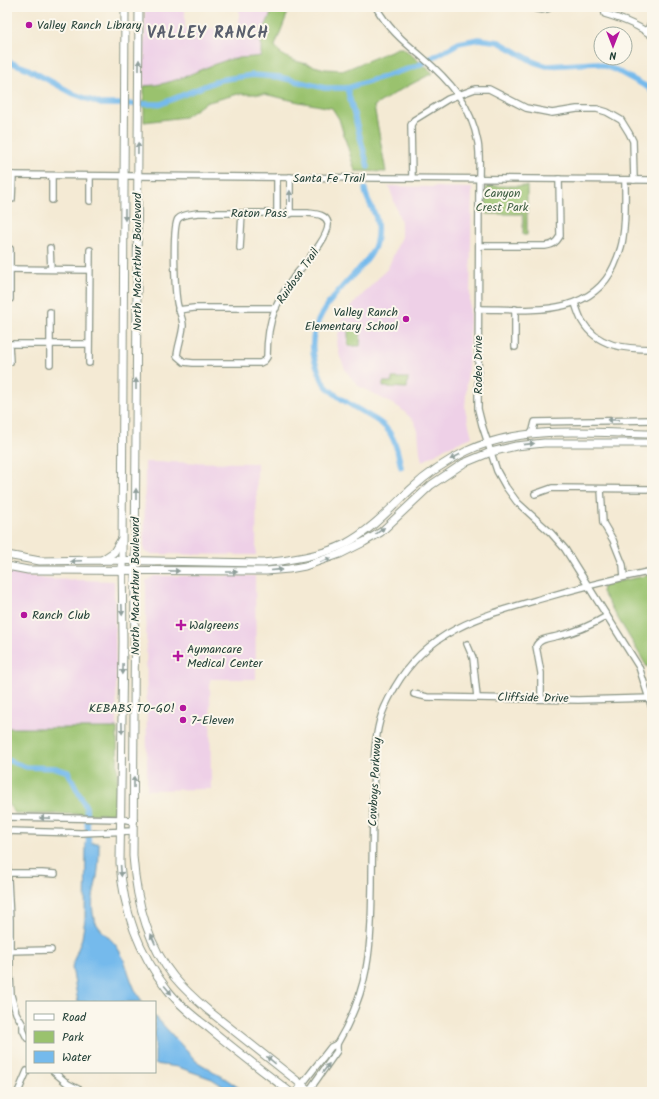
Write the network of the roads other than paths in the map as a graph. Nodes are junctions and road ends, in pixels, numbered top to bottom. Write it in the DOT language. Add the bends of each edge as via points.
graph roads {
  1 [pos="125,7"];
  2 [pos="139,7"];
  3 [pos="376,7"];
  4 [pos="531,7"];
  5 [pos="550,7"];
  6 [pos="604,7"];
  7 [pos="652,20"];
  8 [pos="647,32"];
  9 [pos="652,36"];
  10 [pos="125,38"];
  11 [pos="139,38"];
  12 [pos="458,95"];
  13 [pos="10,175"];
  14 [pos="52,176"];
  15 [pos="90,176"];
  16 [pos="125,176"];
  17 [pos="138,176"];
  18 [pos="277,177"];
  19 [pos="290,177"];
  20 [pos="412,178"];
  21 [pos="479,179"];
  22 [pos="559,180"];
  23 [pos="625,180"];
  24 [pos="634,180"];
  25 [pos="652,180"];
  26 [pos="12,199"];
  27 [pos="52,200"];
  28 [pos="90,201"];
  29 [pos="242,213"];
  30 [pos="277,214"];
  31 [pos="290,214"];
  32 [pos="327,233"];
  33 [pos="479,246"];
  34 [pos="50,248"];
  35 [pos="240,248"];
  36 [pos="10,249"];
  37 [pos="90,250"];
  38 [pos="8,269"];
  39 [pos="51,269"];
  40 [pos="90,270"];
  41 [pos="10,299"];
  42 [pos="575,303"];
  43 [pos="276,308"];
  44 [pos="478,309"];
  45 [pos="515,309"];
  46 [pos="178,310"];
  47 [pos="50,312"];
  48 [pos="8,344"];
  49 [pos="50,344"];
  50 [pos="88,344"];
  51 [pos="515,347"];
  52 [pos="652,349"];
  53 [pos="10,362"];
  54 [pos="89,363"];
  55 [pos="50,364"];
  56 [pos="652,420"];
  57 [pos="596,433"];
  58 [pos="532,434"];
  59 [pos="652,434"];
  60 [pos="488,443"];
  61 [pos="596,443"];
  62 [pos="652,443"];
  63 [pos="491,452"];
  64 [pos="601,489"];
  65 [pos="652,489"];
  66 [pos="535,494"];
  67 [pos="122,538"];
  68 [pos="343,550"];
  69 [pos="7,555"];
  70 [pos="29,559"];
  71 [pos="102,560"];
  72 [pos="122,561"];
  73 [pos="135,561"];
  74 [pos="248,563"];
  75 [pos="7,566"];
  76 [pos="28,570"];
  77 [pos="122,571"];
  78 [pos="135,571"];
  79 [pos="652,571"];
  80 [pos="248,572"];
  81 [pos="624,576"];
  82 [pos="588,585"];
  83 [pos="607,616"];
  84 [pos="467,644"];
  85 [pos="122,689"];
  86 [pos="134,689"];
  87 [pos="414,694"];
  88 [pos="477,697"];
  89 [pos="541,698"];
  90 [pos="651,698"];
  91 [pos="652,708"];
  92 [pos="7,817"];
  93 [pos="122,818"];
  94 [pos="134,821"];
  95 [pos="7,831"];
  96 [pos="134,831"];
  97 [pos="121,832"];
  98 [pos="7,860"];
  99 [pos="8,874"];
  100 [pos="54,874"];
  101 [pos="51,950"];
  102 [pos="9,951"];
  103 [pos="26,1036"];
  104 [pos="337,1044"];
  105 [pos="26,1073"];
  106 [pos="55,1073"];
  107 [pos="302,1084"];
  108 [pos="310,1091"];
  109 [pos="18,1092"];
  110 [pos="84,1092"];
  111 [pos="290,1092"];
  112 [pos="296,1092"];
  1 -- 10 [label="main road, North MacArthur Boulevard"];
  2 -- 11 [label="main road, North MacArthur Boulevard"];
  3 -- 12 [label="street, Rodeo Drive" via="392,31 450,82"];
  4 -- 5 [label="street" via="544,10"];
  6 -- 8 [label="street" via="606,14"];
  7 -- 8 [label="street"];
  8 -- 9 [label="street"];
  10 -- 11 [label="main road"];
  10 -- 16 [label="main road, North MacArthur Boulevard"];
  17 -- 11 [label="main road, North MacArthur Boulevard, one-way"];
  12 -- 20 [label="street" via="414,120 411,125"];
  12 -- 21 [label="street, Rodeo Drive" via="466,105 475,131 479,148"];
  12 -- 24 [label="street" via="475,89 489,89 526,108 552,113 591,108 607,112 621,120 633,141"];
  13 -- 14 [label="street, Santa Fe Trail"];
  13 -- 26 [label="street"];
  14 -- 15 [label="street, Santa Fe Trail"];
  14 -- 27 [label="street"];
  15 -- 16 [label="street, Santa Fe Trail"];
  15 -- 28 [label="street"];
  16 -- 17 [label="street, Santa Fe Trail"];
  16 -- 67 [label="main road, North MacArthur Boulevard, one-way"];
  17 -- 18 [label="street, Santa Fe Trail"];
  73 -- 17 [label="main road, North MacArthur Boulevard, one-way"];
  18 -- 19 [label="street, Santa Fe Trail"];
  18 -- 30 [label="street"];
  19 -- 20 [label="street, Santa Fe Trail"];
  31 -- 19 [label="street, one-way"];
  20 -- 21 [label="street, Santa Fe Trail"];
  21 -- 22 [label="street, Santa Fe Trail"];
  21 -- 33 [label="street, Rodeo Drive"];
  22 -- 23 [label="street, Santa Fe Trail"];
  22 -- 33 [label="street" via="560,236 556,243 552,246"];
  23 -- 24 [label="street, Santa Fe Trail"];
  23 -- 42 [label="street" via="623,239 617,259 602,284 588,297"];
  24 -- 25 [label="street, Santa Fe Trail"];
  29 -- 30 [label="street, Raton Pass"];
  29 -- 35 [label="street"];
  29 -- 46 [label="street, Raton Pass" via="193,214 182,216 178,220 175,231"];
  30 -- 31 [label="street, Raton Pass"];
  31 -- 32 [label="street, Raton Pass" via="308,213 322,216 328,224"];
  32 -- 43 [label="street, Ruidosa Trail" via="294,277"];
  33 -- 44 [label="street, Rodeo Drive"];
  34 -- 39 [label="street"];
  36 -- 38 [label="street"];
  37 -- 40 [label="street"];
  38 -- 39 [label="street"];
  38 -- 41 [label="street"];
  39 -- 40 [label="street"];
  40 -- 50 [label="street"];
  42 -- 45 [label="street" via="546,309"];
  42 -- 52 [label="street" via="582,321 595,336 616,346"];
  43 -- 46 [label="street"];
  43 -- 46 [label="street, Ruidosa Trail" via="271,320 267,357 258,363 184,362 177,356 183,327"];
  44 -- 45 [label="street"];
  44 -- 60 [label="street, Rodeo Drive" via="478,409"];
  45 -- 51 [label="street"];
  47 -- 49 [label="street"];
  48 -- 49 [label="street"];
  48 -- 53 [label="street"];
  49 -- 50 [label="street"];
  49 -- 55 [label="street"];
  50 -- 54 [label="street"];
  56 -- 58 [label="street, one-way" via="535,422"];
  57 -- 58 [label="main road"];
  57 -- 59 [label="main road"];
  57 -- 61 [label="main road"];
  58 -- 60 [label="main road"];
  60 -- 63 [label="street, Rodeo Drive"];
  60 -- 68 [label="main road, one-way" via="454,457 425,476"];
  61 -- 62 [label="main road"];
  63 -- 61 [label="main road, one-way" via="526,444"];
  68 -- 63 [label="main road, one-way" via="381,532 431,485 464,463"];
  63 -- 82 [label="street, Rodeo Drive" via="497,471 513,498 565,549"];
  64 -- 65 [label="street"];
  64 -- 66 [label="street" via="552,488"];
  64 -- 81 [label="street" via="603,523 623,564"];
  67 -- 71 [label="main road" via="114,552"];
  67 -- 72 [label="main road, North MacArthur Boulevard"];
  68 -- 74 [label="main road" via="336,548 287,561"];
  80 -- 68 [label="main road, one-way" via="289,569 316,563"];
  69 -- 70 [label="main road"];
  71 -- 70 [label="main road, one-way"];
  70 -- 76 [label="main road"];
  71 -- 72 [label="main road"];
  72 -- 73 [label="main road"];
  72 -- 77 [label="main road, North MacArthur Boulevard"];
  73 -- 74 [label="main road"];
  73 -- 78 [label="main road, North MacArthur Boulevard"];
  74 -- 80 [label="main road"];
  75 -- 76 [label="main road"];
  76 -- 77 [label="main road"];
  77 -- 78 [label="main road"];
  77 -- 85 [label="main road, North MacArthur Boulevard, one-way"];
  78 -- 80 [label="main road, one-way"];
  78 -- 86 [label="main road, North MacArthur Boulevard"];
  79 -- 81 [label="street, Cowboys Parkway"];
  81 -- 82 [label="street, Cowboys Parkway"];
  82 -- 83 [label="street, Rodeo Drive"];
  82 -- 104 [label="street, Cowboys Parkway" via="477,619 454,630 430,645 401,676 380,722 375,750 371,940 366,972 358,1003"];
  83 -- 89 [label="street" via="586,627 538,643 536,646 541,673"];
  83 -- 90 [label="street, Rodeo Drive" via="640,667"];
  84 -- 88 [label="street" via="473,658"];
  85 -- 86 [label="main road"];
  85 -- 93 [label="main road, North MacArthur Boulevard, one-way"];
  94 -- 86 [label="main road, North MacArthur Boulevard, one-way"];
  87 -- 88 [label="street, Cliffside Drive" via="427,697"];
  88 -- 89 [label="street, Cliffside Drive"];
  89 -- 90 [label="street, Cliffside Drive"];
  90 -- 91 [label="street, Rodeo Drive"];
  93 -- 92 [label="street, one-way"];
  93 -- 94 [label="street"];
  93 -- 97 [label="main road, North MacArthur Boulevard"];
  94 -- 96 [label="main road, North MacArthur Boulevard"];
  95 -- 97 [label="street"];
  96 -- 97 [label="street"];
  107 -- 96 [label="main road, North MacArthur Boulevard, one-way" via="193,998 173,976 148,929 138,894 134,875"];
  97 -- 111 [label="main road, North MacArthur Boulevard, one-way" via="120,863 128,914 140,944 157,975 167,990 189,1013"];
  98 -- 99 [label="street"];
  99 -- 100 [label="street"];
  99 -- 102 [label="street"];
  101 -- 102 [label="street"];
  102 -- 103 [label="street" via="11,995"];
  104 -- 107 [label="street, Cowboys Parkway" via="331,1047"];
  108 -- 104 [label="street, Cowboys Parkway, one-way" via="333,1058"];
  105 -- 109 [label="street"];
  106 -- 110 [label="street" via="68,1084"];
  107 -- 108 [label="main road, North MacArthur Boulevard"];
  107 -- 112 [label="street, Cowboys Parkway"];
}
